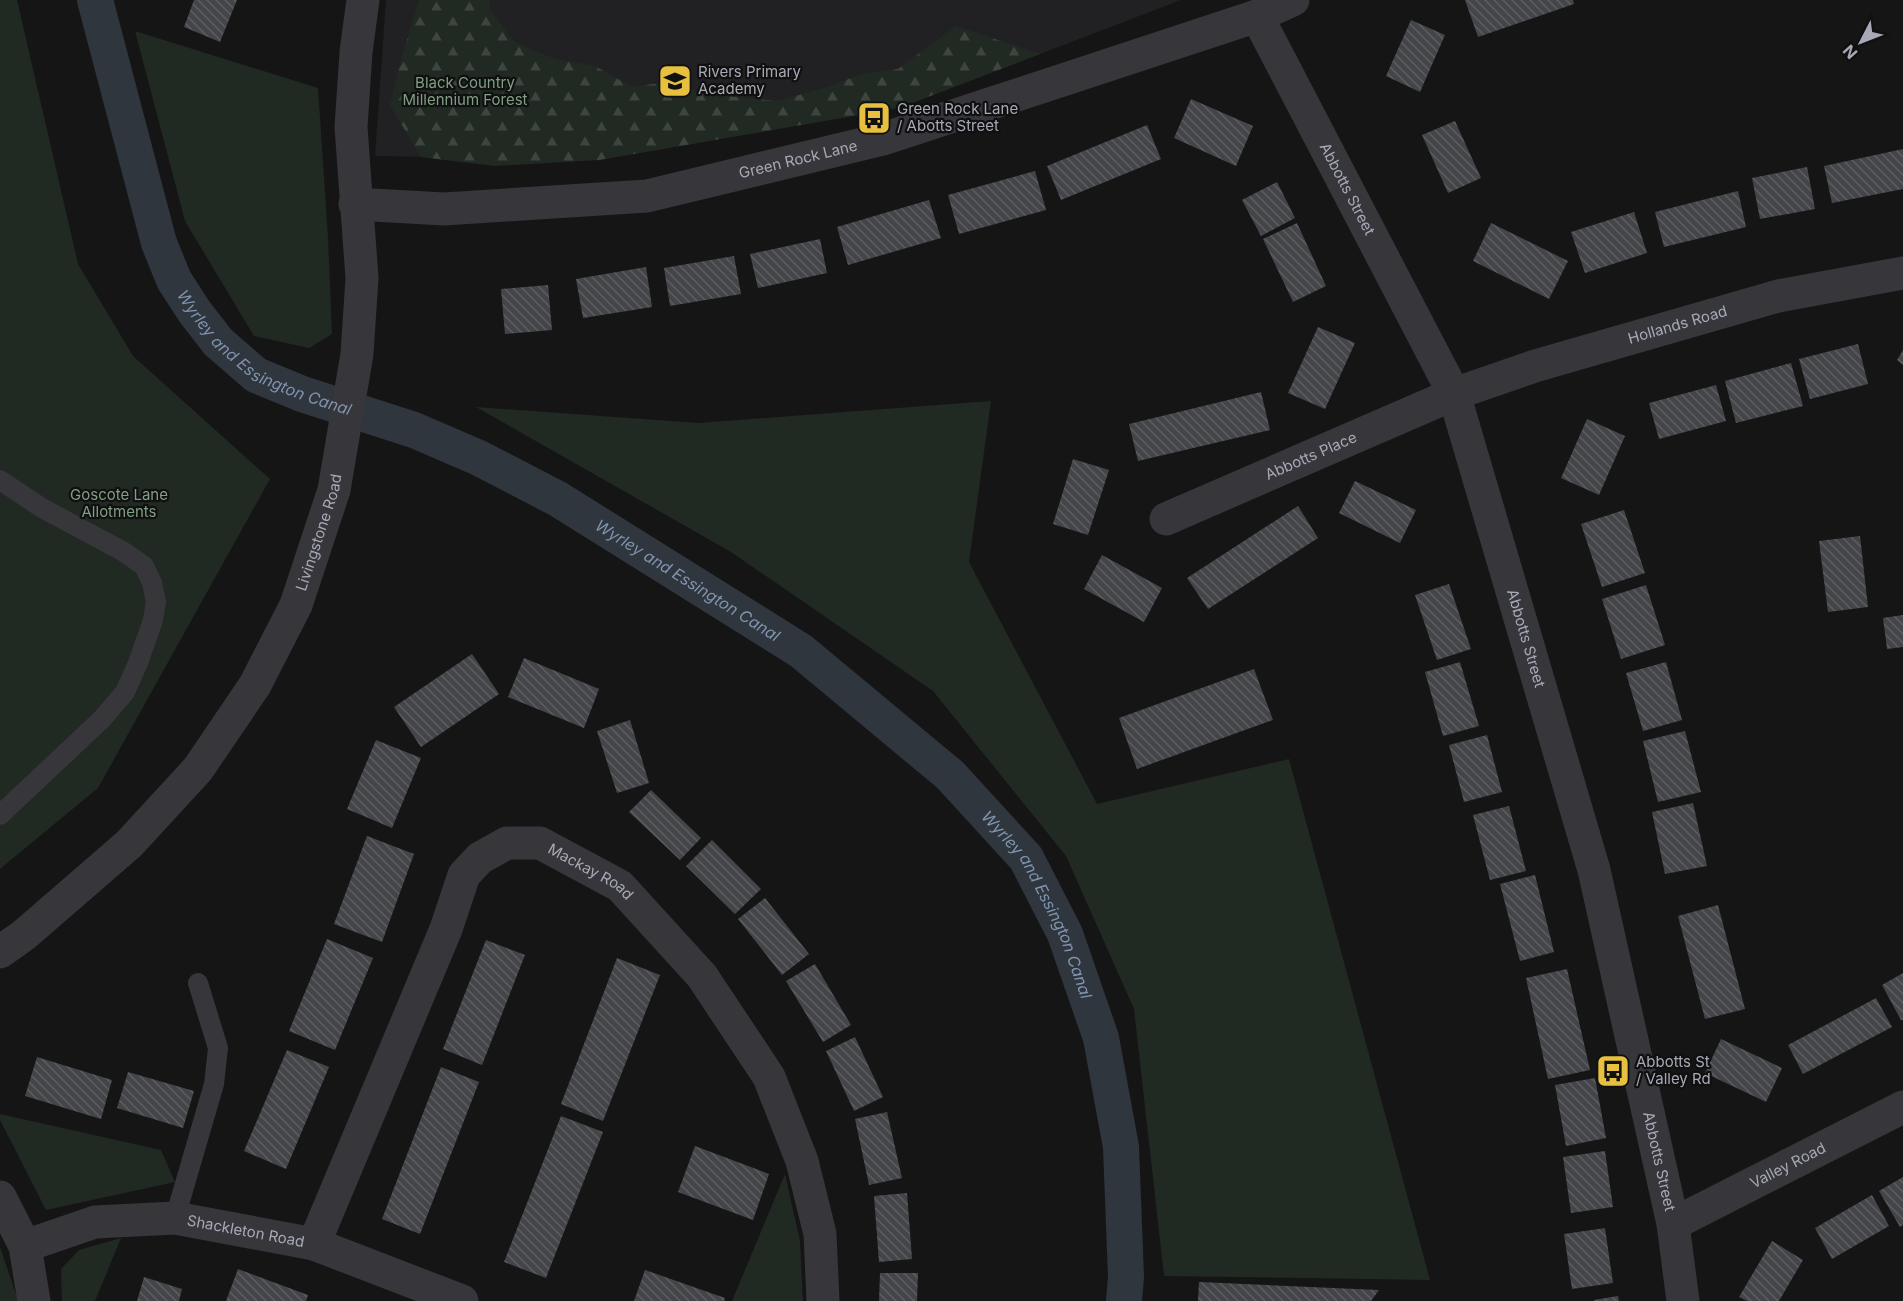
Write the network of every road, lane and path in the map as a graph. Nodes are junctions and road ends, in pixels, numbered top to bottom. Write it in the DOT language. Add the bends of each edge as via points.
graph roads {
  1 [pos="363,0"];
  2 [pos="1293,0"];
  3 [pos="1257,16"];
  4 [pos="355,204"];
  5 [pos="1903,273"];
  6 [pos="1454,394"];
  7 [pos="0,480"];
  8 [pos="1166,519"];
  9 [pos="0,815"];
  10 [pos="0,952"];
  11 [pos="198,983"];
  12 [pos="1903,1107"];
  13 [pos="0,1197"];
  14 [pos="175,1218"];
  15 [pos="1673,1224"];
  16 [pos="314,1244"];
  17 [pos="25,1246"];
  18 [pos="34,1301"];
  19 [pos="462,1301"];
  20 [pos="823,1301"];
  21 [pos="1683,1301"];
  1 -- 4 [label="street, Livingstone Road" via="351,127"];
  2 -- 3 [label="street, Green Rock Lane"];
  3 -- 4 [label="street, Green Rock Lane" via="883,140 647,196 444,209"];
  3 -- 6 [label="street, Abbotts Street"];
  4 -- 10 [label="street, Livingstone Road" via="362,278 357,354 334,490 296,605 255,685 198,769 129,844"];
  5 -- 6 [label="street, Hollands Road" via="1778,296 1535,366"];
  6 -- 8 [label="street, Abbotts Place"];
  6 -- 15 [label="street, Abbotts Street" via="1594,870"];
  7 -- 9 [label="lane" via="144,566 156,602 146,641 125,692 102,719"];
  11 -- 14 [label="lane" via="219,1048 214,1084"];
  12 -- 15 [label="street, Valley Road"];
  13 -- 17 [label="street"];
  14 -- 16 [label="street, Shackleton Road"];
  14 -- 17 [label="street, Shackleton Road" via="95,1222"];
  15 -- 21 [label="street, Abbotts Street"];
  16 -- 19 [label="street, Shackleton Road"];
  16 -- 20 [label="street, Mackay Road" via="446,929 464,876 480,858 507,843 540,843 620,886 702,976 769,1077 802,1161 820,1234"];
  17 -- 18 [label="street"];
}
